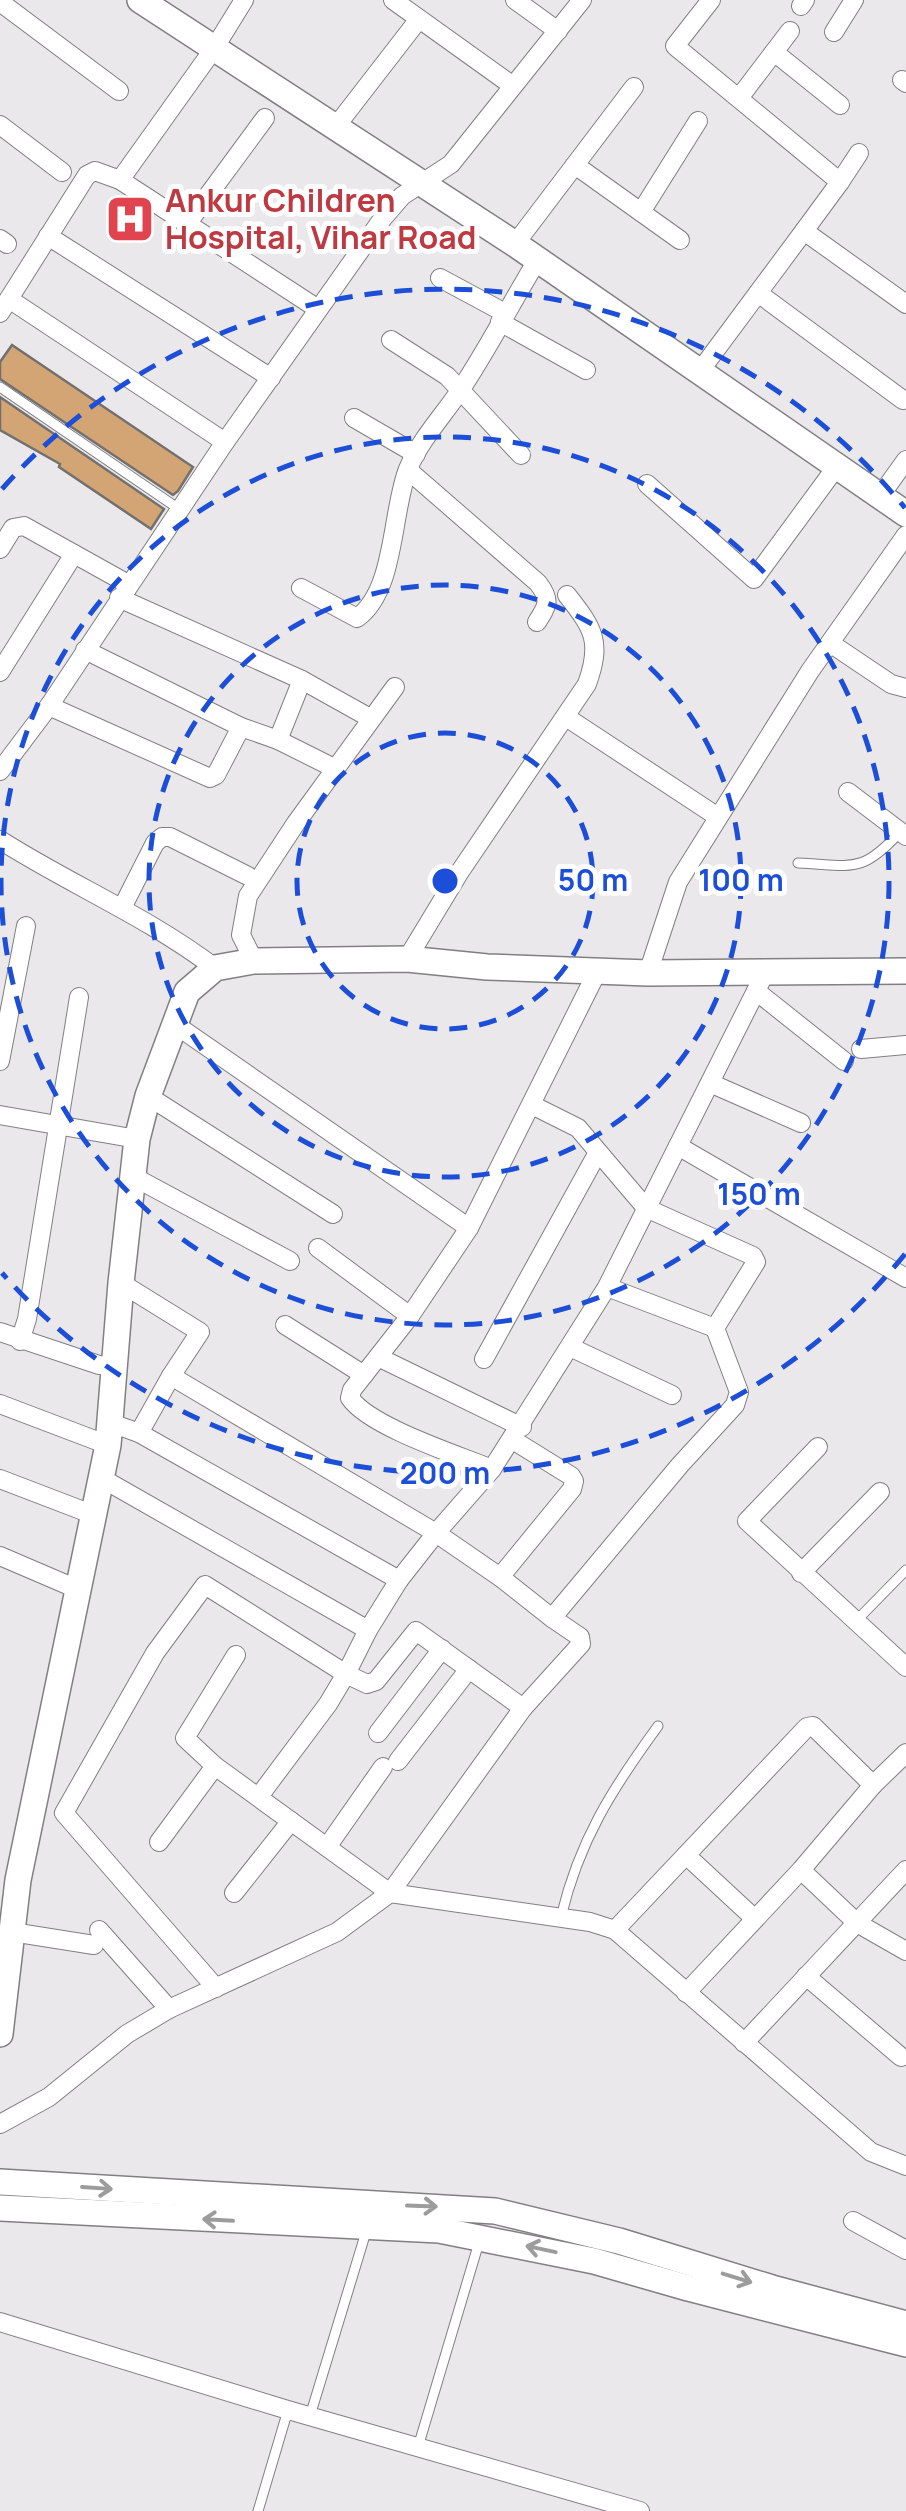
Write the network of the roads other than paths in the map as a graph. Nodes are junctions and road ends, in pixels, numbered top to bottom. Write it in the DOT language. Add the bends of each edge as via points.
graph roads {
  1 [pos="140,0"];
  2 [pos="244,0"];
  3 [pos="392,0"];
  4 [pos="515,0"];
  5 [pos="582,0"];
  6 [pos="711,0"];
  7 [pos="854,0"];
  8 [pos="0,2"];
  9 [pos="419,19"];
  10 [pos="558,31"];
  11 [pos="790,31"];
  12 [pos="834,32"];
  13 [pos="215,47"];
  14 [pos="774,52"];
  15 [pos="513,86"];
  16 [pos="634,88"];
  17 [pos="120,91"];
  18 [pos="739,98"];
  19 [pos="840,105"];
  20 [pos="265,118"];
  21 [pos="698,121"];
  22 [pos="0,124"];
  23 [pos="337,125"];
  24 [pos="859,154"];
  25 [pos="575,165"];
  26 [pos="62,172"];
  27 [pos="120,180"];
  28 [pos="421,182"];
  29 [pos="840,182"];
  30 [pos="641,212"];
  31 [pos="188,224"];
  32 [pos="804,231"];
  33 [pos="48,236"];
  34 [pos="680,240"];
  35 [pos="515,244"];
  36 [pos="538,259"];
  37 [pos="440,278"];
  38 [pos="758,293"];
  39 [pos="906,304"];
  40 [pos="5,306"];
  41 [pos="318,309"];
  42 [pos="502,318"];
  43 [pos="391,340"];
  44 [pos="586,370"];
  45 [pos="700,371"];
  46 [pos="271,378"];
  47 [pos="0,387"];
  48 [pos="461,389"];
  49 [pos="903,400"];
  50 [pos="354,418"];
  51 [pos="225,442"];
  52 [pos="521,454"];
  53 [pos="906,460"];
  54 [pos="412,462"];
  55 [pos="838,466"];
  56 [pos="647,484"];
  57 [pos="880,496"];
  58 [pos="179,509"];
  59 [pos="906,514"];
  60 [pos="906,535"];
  61 [pos="0,549"];
  62 [pos="74,554"];
  63 [pos="302,588"];
  64 [pos="124,591"];
  65 [pos="567,595"];
  66 [pos="536,622"];
  67 [pos="830,643"];
  68 [pos="85,650"];
  69 [pos="0,672"];
  70 [pos="302,680"];
  71 [pos="394,686"];
  72 [pos="906,688"];
  73 [pos="49,706"];
  74 [pos="566,717"];
  75 [pos="370,718"];
  76 [pos="241,727"];
  77 [pos="278,740"];
  78 [pos="334,768"];
  79 [pos="0,771"];
  80 [pos="848,792"];
  81 [pos="718,817"];
  82 [pos="903,834"];
  83 [pos="0,840"];
  84 [pos="798,864"];
  85 [pos="248,876"];
  86 [pos="122,908"];
  87 [pos="26,926"];
  88 [pos="408,960"];
  89 [pos="254,961"];
  90 [pos="215,968"];
  91 [pos="906,971"];
  92 [pos="597,972"];
  93 [pos="648,974"];
  94 [pos="760,982"];
  95 [pos="79,998"];
  96 [pos="174,1023"];
  97 [pos="906,1045"];
  98 [pos="860,1049"];
  99 [pos="844,1061"];
  100 [pos="0,1062"];
  101 [pos="710,1083"];
  102 [pos="148,1096"];
  103 [pos="532,1105"];
  104 [pos="0,1115"];
  105 [pos="801,1122"];
  106 [pos="59,1127"];
  107 [pos="137,1138"];
  108 [pos="678,1146"];
  109 [pos="597,1154"];
  110 [pos="134,1177"];
  111 [pos="646,1208"];
  112 [pos="333,1214"];
  113 [pos="468,1228"];
  114 [pos="318,1248"];
  115 [pos="290,1261"];
  116 [pos="906,1278"];
  117 [pos="120,1283"];
  118 [pos="607,1287"];
  119 [pos="410,1316"];
  120 [pos="285,1325"];
  121 [pos="714,1328"];
  122 [pos="0,1332"];
  123 [pos="20,1341"];
  124 [pos="570,1348"];
  125 [pos="378,1358"];
  126 [pos="484,1358"];
  127 [pos="114,1366"];
  128 [pos="364,1375"];
  129 [pos="171,1376"];
  130 [pos="672,1394"];
  131 [pos="0,1404"];
  132 [pos="139,1433"];
  133 [pos="110,1434"];
  134 [pos="517,1434"];
  135 [pos="818,1447"];
  136 [pos="492,1470"];
  137 [pos="0,1479"];
  138 [pos="103,1479"];
  139 [pos="880,1492"];
  140 [pos="94,1515"];
  141 [pos="436,1532"];
  142 [pos="0,1556"];
  143 [pos="906,1570"];
  144 [pos="802,1574"];
  145 [pos="500,1577"];
  146 [pos="399,1580"];
  147 [pos="77,1589"];
  148 [pos="552,1618"];
  149 [pos="855,1622"];
  150 [pos="368,1630"];
  151 [pos="442,1649"];
  152 [pos="236,1656"];
  153 [pos="906,1667"];
  154 [pos="469,1669"];
  155 [pos="346,1674"];
  156 [pos="523,1708"];
  157 [pos="658,1726"];
  158 [pos="378,1734"];
  159 [pos="906,1754"];
  160 [pos="215,1766"];
  161 [pos="873,1785"];
  162 [pos="260,1795"];
  163 [pos="34,1808"];
  164 [pos="64,1814"];
  165 [pos="291,1820"];
  166 [pos="159,1842"];
  167 [pos="327,1847"];
  168 [pos="686,1854"];
  169 [pos="801,1870"];
  170 [pos="906,1870"];
  171 [pos="234,1893"];
  172 [pos="390,1893"];
  173 [pos="561,1918"];
  174 [pos="755,1919"];
  175 [pos="857,1922"];
  176 [pos="8,1925"];
  177 [pos="615,1930"];
  178 [pos="906,1951"];
  179 [pos="806,1976"];
  180 [pos="216,1988"];
  181 [pos="686,1994"];
  182 [pos="169,2009"];
  183 [pos="0,2034"];
  184 [pos="744,2043"];
  185 [pos="901,2057"];
  186 [pos="0,2124"];
  187 [pos="906,2166"];
  188 [pos="0,2182"];
  189 [pos="0,2208"];
  190 [pos="368,2216"];
  191 [pos="853,2221"];
  192 [pos="480,2237"];
  193 [pos="906,2250"];
  194 [pos="615,2254"];
  195 [pos="826,2314"];
  196 [pos="0,2322"];
  197 [pos="906,2324"];
  198 [pos="906,2344"];
  199 [pos="288,2410"];
  200 [pos="310,2416"];
  201 [pos="418,2447"];
  202 [pos="258,2511"];
  203 [pos="640,2511"];
  1 -- 13 [label="street"];
  2 -- 13 [label="street"];
  3 -- 9 [label="street"];
  4 -- 10 [label="street"];
  5 -- 10 [label="street"];
  6 -- 18 [label="street" via="675,46"];
  7 -- 12 [label="street"];
  8 -- 17 [label="street"];
  9 -- 15 [label="street"];
  9 -- 23 [label="street"];
  10 -- 15 [label="street"];
  11 -- 14 [label="street"];
  13 -- 23 [label="street"];
  13 -- 27 [label="street"];
  14 -- 18 [label="street"];
  14 -- 19 [label="street"];
  15 -- 28 [label="street" via="451,164"];
  16 -- 25 [label="street"];
  18 -- 29 [label="street"];
  20 -- 31 [label="street"];
  21 -- 30 [label="street"];
  22 -- 26 [label="street"];
  23 -- 28 [label="street"];
  24 -- 29 [label="street"];
  25 -- 30 [label="street"];
  25 -- 35 [label="street"];
  27 -- 31 [label="street"];
  27 -- 33 [label="street" via="90,172"];
  28 -- 35 [label="street"];
  28 -- 41 [label="street" via="384,218"];
  29 -- 32 [label="street"];
  30 -- 34 [label="street"];
  31 -- 41 [label="street"];
  32 -- 38 [label="street"];
  32 -- 39 [label="street"];
  33 -- 40 [label="street"];
  33 -- 46 [label="street"];
  35 -- 36 [label="street"];
  36 -- 42 [label="street"];
  36 -- 45 [label="street"];
  37 -- 42 [label="street"];
  38 -- 45 [label="street"];
  38 -- 49 [label="street"];
  40 -- 51 [label="street"];
  41 -- 46 [label="street"];
  42 -- 44 [label="street"];
  42 -- 48 [label="street"];
  43 -- 48 [label="street"];
  45 -- 55 [label="street"];
  46 -- 51 [label="street"];
  47 -- 58 [label="lane"];
  48 -- 52 [label="street"];
  48 -- 54 [label="street"];
  50 -- 54 [label="street"];
  51 -- 58 [label="street"];
  53 -- 57 [label="street"];
  54 -- 63 [label="street" via="370,609 356,618"];
  54 -- 66 [label="street" via="538,583 549,604"];
  55 -- 56 [label="street" via="754,579"];
  55 -- 57 [label="street"];
  57 -- 59 [label="street"];
  58 -- 64 [label="street"];
  60 -- 67 [label="street"];
  61 -- 62 [label="street" via="19,525"];
  62 -- 64 [label="street"];
  62 -- 69 [label="street"];
  64 -- 68 [label="street"];
  64 -- 70 [label="street"];
  65 -- 74 [label="street" via="595,639 597,658"];
  67 -- 72 [label="street"];
  67 -- 81 [label="street"];
  68 -- 73 [label="street"];
  68 -- 76 [label="street"];
  70 -- 75 [label="street"];
  70 -- 77 [label="street"];
  71 -- 75 [label="street"];
  73 -- 76 [label="street" via="210,778"];
  73 -- 79 [label="street"];
  74 -- 81 [label="street"];
  74 -- 88 [label="street"];
  75 -- 78 [label="street"];
  76 -- 77 [label="street"];
  77 -- 78 [label="street"];
  78 -- 89 [label="street" via="248,896 242,935"];
  80 -- 82 [label="street"];
  81 -- 93 [label="street" via="678,882"];
  82 -- 84 [label="lane" via="858,865"];
  83 -- 86 [label="street"];
  85 -- 86 [label="street" via="162,837"];
  86 -- 90 [label="street"];
  87 -- 100 [label="street"];
  88 -- 89 [label="street"];
  88 -- 92 [label="street"];
  89 -- 90 [label="street"];
  90 -- 96 [label="street" via="187,992"];
  91 -- 94 [label="street"];
  92 -- 93 [label="street"];
  92 -- 103 [label="street"];
  93 -- 94 [label="street"];
  94 -- 99 [label="street"];
  94 -- 101 [label="street"];
  95 -- 106 [label="street"];
  96 -- 102 [label="street"];
  96 -- 113 [label="street"];
  97 -- 98 [label="street"];
  101 -- 105 [label="street"];
  101 -- 108 [label="street"];
  102 -- 107 [label="street"];
  102 -- 112 [label="street"];
  103 -- 109 [label="street" via="578,1128"];
  103 -- 113 [label="street"];
  104 -- 106 [label="street"];
  106 -- 107 [label="street"];
  106 -- 123 [label="street"];
  107 -- 110 [label="street"];
  108 -- 111 [label="street"];
  108 -- 116 [label="street"];
  109 -- 111 [label="street"];
  109 -- 126 [label="street"];
  110 -- 115 [label="street"];
  110 -- 117 [label="street"];
  111 -- 118 [label="street"];
  111 -- 121 [label="street" via="753,1256 756,1262"];
  113 -- 119 [label="street"];
  114 -- 119 [label="street"];
  117 -- 127 [label="street"];
  117 -- 129 [label="street" via="200,1332"];
  118 -- 121 [label="street"];
  118 -- 124 [label="street"];
  119 -- 125 [label="street"];
  120 -- 128 [label="street"];
  121 -- 148 [label="street" via="739,1399"];
  122 -- 123 [label="street"];
  123 -- 127 [label="street"];
  124 -- 130 [label="street"];
  124 -- 134 [label="street"];
  125 -- 128 [label="street"];
  125 -- 134 [label="street"];
  127 -- 133 [label="street"];
  128 -- 136 [label="street" via="352,1390 355,1406"];
  129 -- 132 [label="street"];
  129 -- 141 [label="street"];
  131 -- 133 [label="street"];
  132 -- 133 [label="street"];
  132 -- 146 [label="street"];
  133 -- 138 [label="street"];
  134 -- 136 [label="street"];
  134 -- 145 [label="street" via="574,1481"];
  135 -- 144 [label="street" via="746,1521"];
  136 -- 141 [label="street"];
  137 -- 140 [label="street"];
  138 -- 140 [label="street"];
  138 -- 150 [label="street"];
  139 -- 144 [label="street"];
  140 -- 147 [label="street"];
  141 -- 145 [label="street"];
  141 -- 146 [label="street"];
  142 -- 147 [label="street"];
  143 -- 149 [label="lane"];
  144 -- 149 [label="street"];
  145 -- 148 [label="street"];
  146 -- 150 [label="street"];
  147 -- 163 [label="street"];
  148 -- 156 [label="street" via="581,1644"];
  149 -- 153 [label="street"];
  150 -- 155 [label="street"];
  151 -- 154 [label="street"];
  151 -- 155 [label="street" via="416,1632 376,1681"];
  151 -- 158 [label="street"];
  152 -- 160 [label="street" via="185,1738"];
  154 -- 156 [label="street"];
  154 -- 167 [label="street"];
  155 -- 162 [label="street"];
  155 -- 164 [label="street" via="206,1585 155,1653"];
  156 -- 172 [label="street"];
  157 -- 173 [label="lane" via="589,1832"];
  159 -- 161 [label="street"];
  160 -- 162 [label="street"];
  160 -- 166 [label="street"];
  161 -- 168 [label="street" via="807,1727"];
  161 -- 169 [label="street"];
  162 -- 165 [label="street"];
  163 -- 164 [label="street"];
  163 -- 176 [label="street"];
  164 -- 180 [label="street"];
  165 -- 167 [label="street"];
  165 -- 171 [label="street"];
  167 -- 172 [label="street"];
  168 -- 174 [label="street"];
  168 -- 177 [label="street"];
  169 -- 174 [label="street"];
  169 -- 175 [label="street"];
  170 -- 175 [label="street"];
  172 -- 173 [label="street"];
  172 -- 180 [label="street" via="337,1932"];
  173 -- 177 [label="street"];
  174 -- 181 [label="street"];
  175 -- 178 [label="street"];
  175 -- 179 [label="street"];
  176 -- 182 [label="street" via="97,1937"];
  176 -- 183 [label="street"];
  177 -- 181 [label="street"];
  179 -- 184 [label="street"];
  179 -- 185 [label="street"];
  180 -- 182 [label="street"];
  181 -- 184 [label="street"];
  182 -- 186 [label="street"];
  184 -- 187 [label="street" via="871,2152"];
  188 -- 190 [label="street, one-way"];
  190 -- 189 [label="street, one-way"];
  190 -- 192 [label="street"];
  190 -- 194 [label="street, one-way" via="495,2211"];
  190 -- 200 [label="lane"];
  191 -- 193 [label="street"];
  194 -- 192 [label="street, one-way"];
  192 -- 201 [label="lane"];
  194 -- 195 [label="street"];
  195 -- 197 [label="street"];
  195 -- 198 [label="street"];
  196 -- 199 [label="street"];
  199 -- 200 [label="street"];
  199 -- 202 [label="lane"];
  200 -- 201 [label="street"];
  201 -- 203 [label="street"];
}
